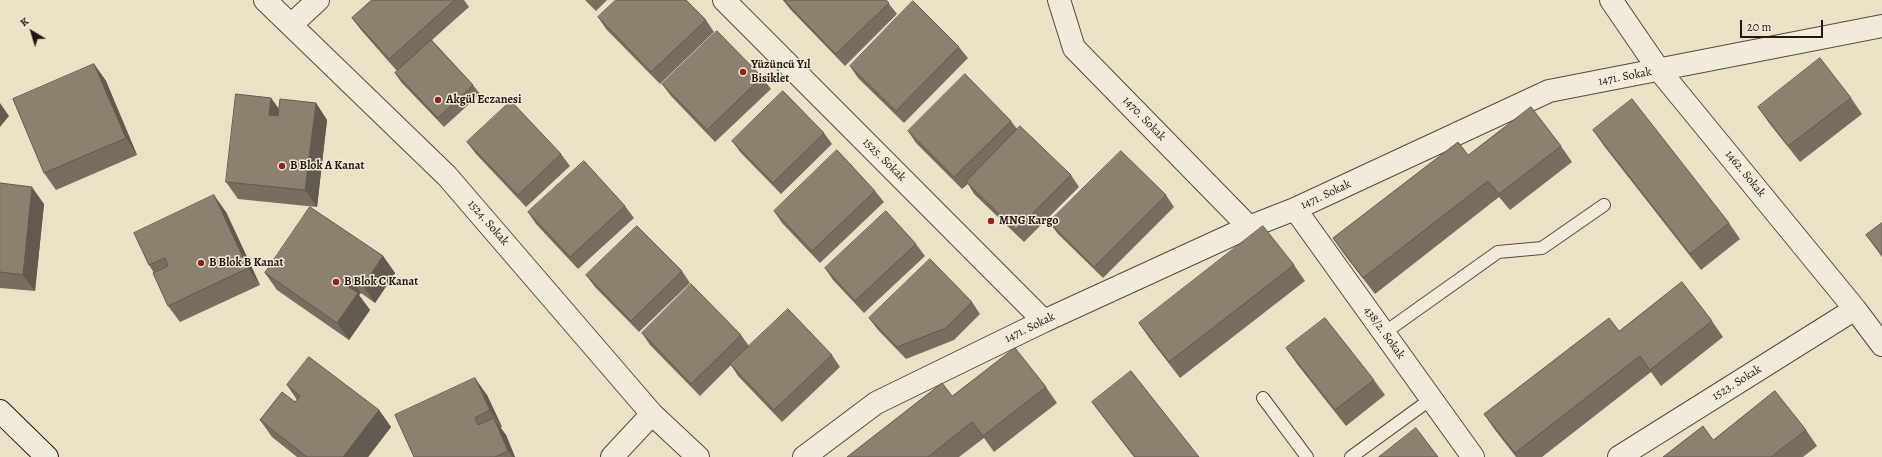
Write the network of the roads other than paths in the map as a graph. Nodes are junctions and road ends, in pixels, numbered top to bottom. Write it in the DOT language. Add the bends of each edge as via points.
graph roads {
  1 [pos="265,0"];
  2 [pos="318,0"];
  3 [pos="724,0"];
  4 [pos="1059,0"];
  5 [pos="1611,0"];
  6 [pos="291,25"];
  7 [pos="1882,26"];
  8 [pos="1659,70"];
  9 [pos="1604,205"];
  10 [pos="1295,209"];
  11 [pos="1250,227"];
  12 [pos="1856,309"];
  13 [pos="1044,321"];
  14 [pos="1384,333"];
  15 [pos="1882,345"];
  16 [pos="1263,398"];
  17 [pos="1431,399"];
  18 [pos="0,411"];
  19 [pos="652,414"];
  20 [pos="47,457"];
  21 [pos="612,457"];
  22 [pos="698,457"];
  23 [pos="804,457"];
  24 [pos="1307,457"];
  25 [pos="1351,457"];
  26 [pos="1473,457"];
  27 [pos="1619,457"];
  1 -- 6 [label="street, 1524. Sokak"];
  2 -- 6 [label="street"];
  3 -- 13 [label="street, 1525. Sokak"];
  4 -- 11 [label="street, 1470. Sokak" via="1074,48"];
  5 -- 8 [label="street, 1462. Sokak"];
  6 -- 19 [label="street, 1524. Sokak" via="447,176"];
  7 -- 8 [label="street, 1471. Sokak"];
  8 -- 10 [label="street, 1471. Sokak" via="1549,91"];
  8 -- 12 [label="street, 1462. Sokak"];
  9 -- 14 [label="lane" via="1542,248 1498,252"];
  10 -- 11 [label="street, 1471. Sokak"];
  10 -- 14 [label="street, 438/2. Sokak"];
  11 -- 13 [label="street, 1471. Sokak"];
  12 -- 15 [label="street, 1462. Sokak"];
  12 -- 27 [label="street, 1523. Sokak"];
  13 -- 23 [label="street, 1471. Sokak" via="876,403"];
  14 -- 17 [label="street, 438/2. Sokak"];
  16 -- 24 [label="lane"];
  17 -- 25 [label="lane"];
  17 -- 26 [label="street, 438/2. Sokak"];
  18 -- 20 [label="street"];
  19 -- 21 [label="street"];
  19 -- 22 [label="street, 1524. Sokak"];
}
